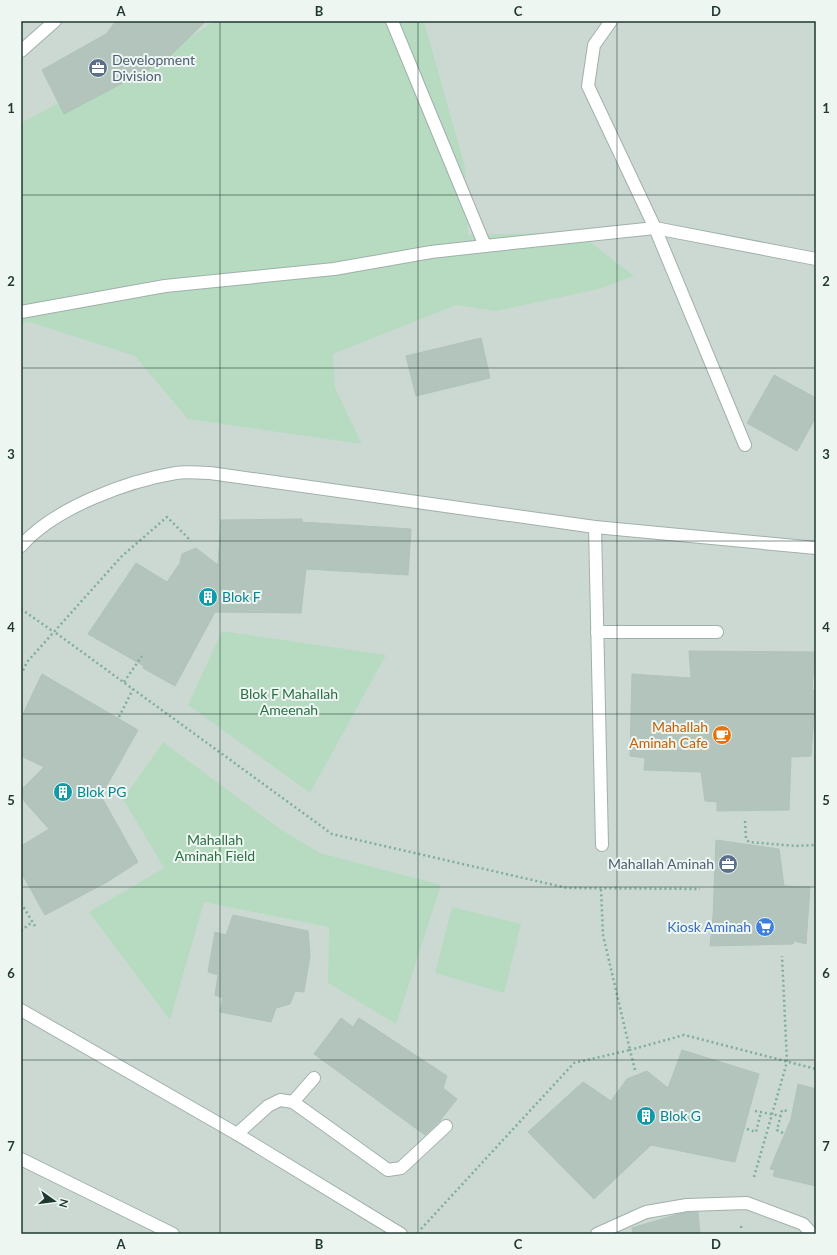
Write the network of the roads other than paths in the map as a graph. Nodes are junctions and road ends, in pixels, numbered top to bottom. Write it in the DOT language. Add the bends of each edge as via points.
graph roads {
  1 [pos="56,21"];
  2 [pos="392,21"];
  3 [pos="611,21"];
  4 [pos="21,51"];
  5 [pos="655,228"];
  6 [pos="485,246"];
  7 [pos="816,259"];
  8 [pos="21,312"];
  9 [pos="744,445"];
  10 [pos="595,527"];
  11 [pos="21,546"];
  12 [pos="816,548"];
  13 [pos="597,632"];
  14 [pos="717,632"];
  15 [pos="602,845"];
  16 [pos="21,1010"];
  17 [pos="314,1078"];
  18 [pos="293,1102"];
  19 [pos="446,1126"];
  20 [pos="237,1134"];
  21 [pos="21,1159"];
  22 [pos="386,1230"];
  23 [pos="173,1234"];
  24 [pos="401,1234"];
  25 [pos="597,1234"];
  26 [pos="812,1234"];
  1 -- 4 [label="lane"];
  2 -- 6 [label="lane"];
  3 -- 5 [label="lane" via="594,45 588,86"];
  5 -- 6 [label="lane"];
  5 -- 7 [label="lane"];
  5 -- 9 [label="lane"];
  6 -- 8 [label="lane" via="431,252 334,269 165,286"];
  10 -- 11 [label="lane" via="210,473 178,472 145,480 75,505 30,536"];
  10 -- 12 [label="lane"];
  10 -- 13 [label="lane"];
  13 -- 14 [label="lane"];
  13 -- 15 [label="lane"];
  16 -- 20 [label="lane"];
  17 -- 18 [label="lane"];
  18 -- 19 [label="lane" via="388,1170 401,1168"];
  18 -- 20 [label="lane" via="280,1100 268,1106"];
  20 -- 22 [label="lane"];
  21 -- 23 [label="lane"];
  22 -- 24 [label="lane"];
  25 -- 26 [label="lane" via="646,1212 687,1205 747,1203 803,1224"];
}
